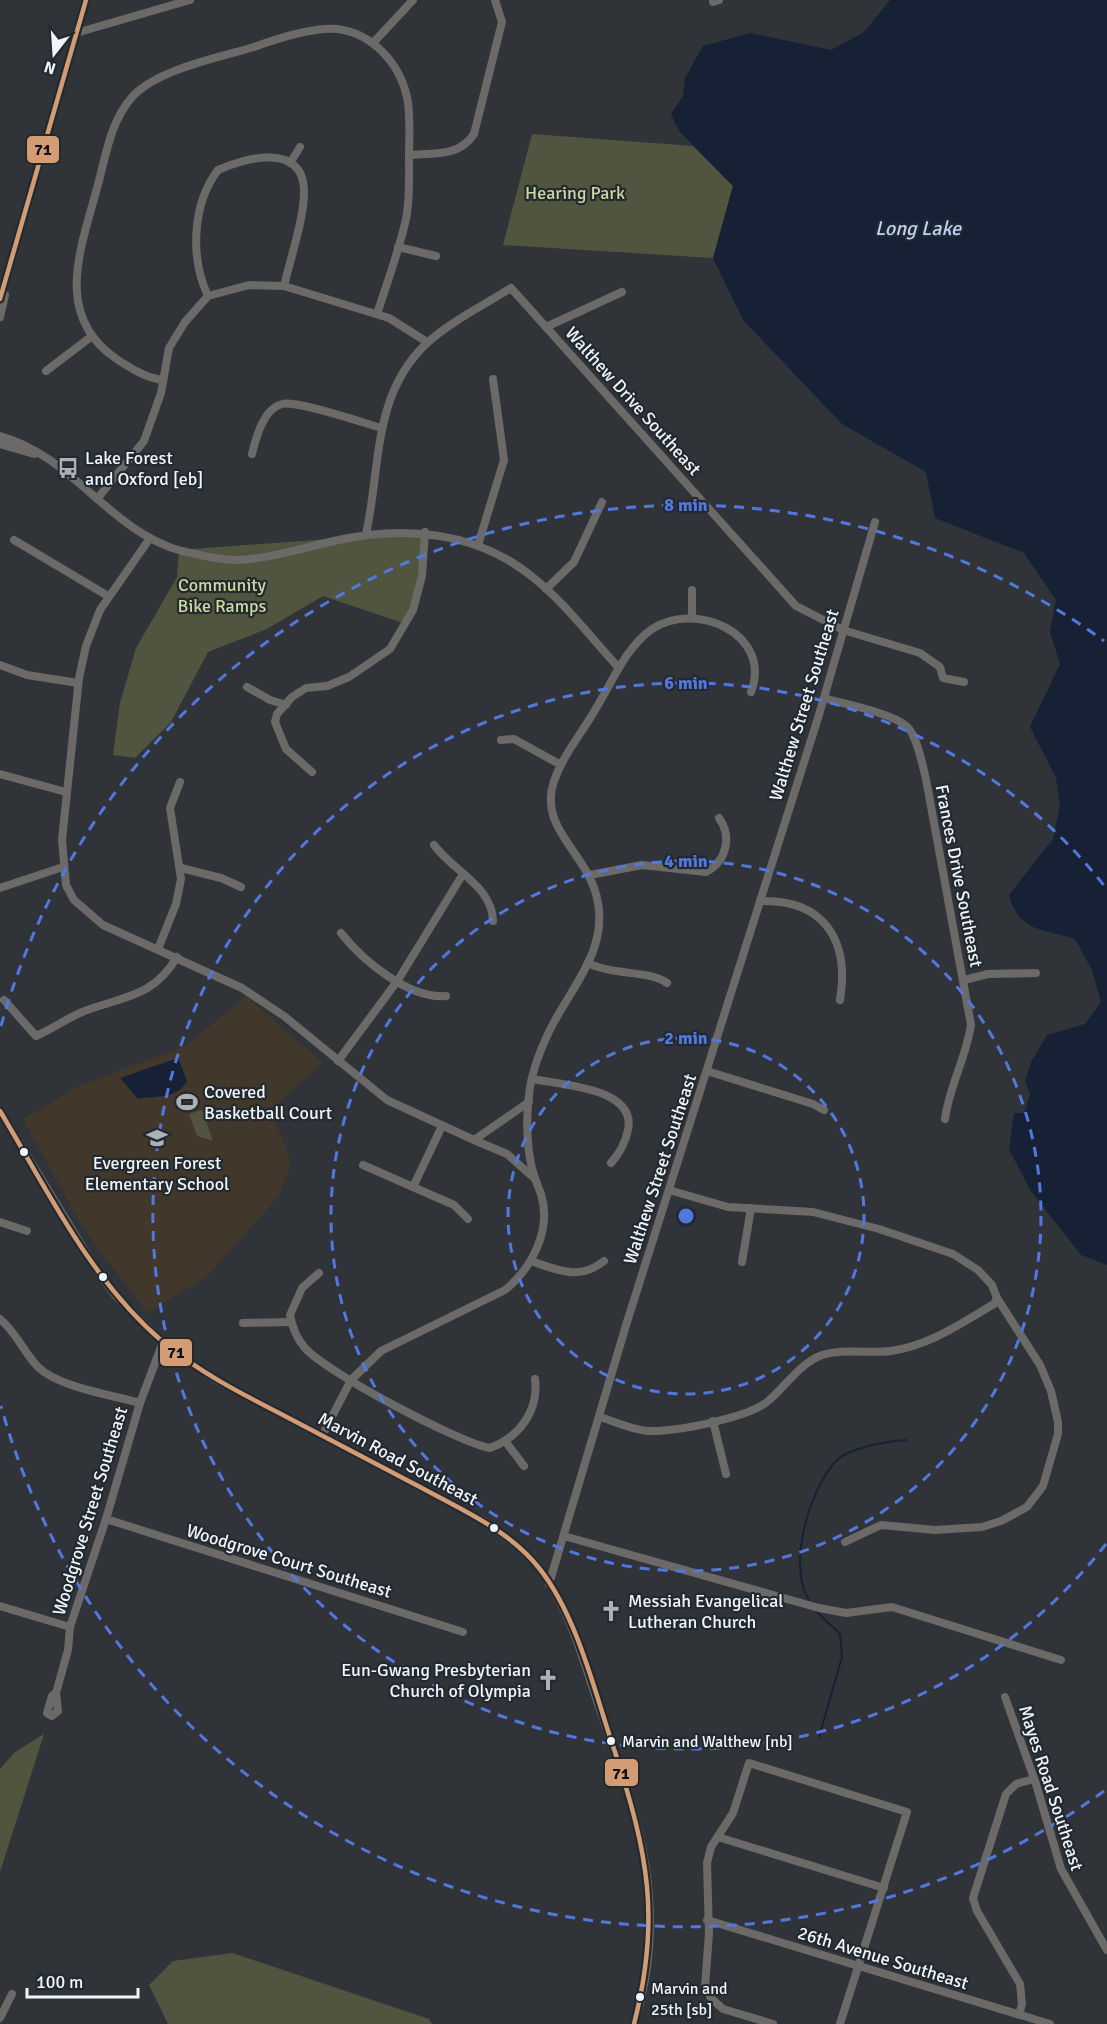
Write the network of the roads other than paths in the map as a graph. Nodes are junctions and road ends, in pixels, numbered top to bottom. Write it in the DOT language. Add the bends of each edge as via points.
graph roads {
  1 [pos="86,0"];
  2 [pos="190,0"];
  3 [pos="413,0"];
  4 [pos="495,0"];
  5 [pos="76,33"];
  6 [pos="372,43"];
  7 [pos="300,147"];
  8 [pos="409,155"];
  9 [pos="291,163"];
  10 [pos="398,247"];
  11 [pos="436,256"];
  12 [pos="6,285"];
  13 [pos="284,286"];
  14 [pos="622,292"];
  15 [pos="208,296"];
  16 [pos="0,299"];
  17 [pos="377,314"];
  18 [pos="0,317"];
  19 [pos="546,327"];
  20 [pos="92,336"];
  21 [pos="427,342"];
  22 [pos="46,371"];
  23 [pos="493,379"];
  24 [pos="163,380"];
  25 [pos="382,428"];
  26 [pos="0,436"];
  27 [pos="0,444"];
  28 [pos="252,454"];
  29 [pos="47,459"];
  30 [pos="97,499"];
  31 [pos="602,502"];
  32 [pos="875,522"];
  33 [pos="425,532"];
  34 [pos="366,534"];
  35 [pos="150,538"];
  36 [pos="14,540"];
  37 [pos="478,545"];
  38 [pos="546,589"];
  39 [pos="692,590"];
  40 [pos="108,596"];
  41 [pos="692,618"];
  42 [pos="843,630"];
  43 [pos="0,665"];
  44 [pos="619,668"];
  45 [pos="964,682"];
  46 [pos="78,683"];
  47 [pos="247,687"];
  48 [pos="751,692"];
  49 [pos="824,698"];
  50 [pos="286,705"];
  51 [pos="501,740"];
  52 [pos="561,765"];
  53 [pos="312,772"];
  54 [pos="0,774"];
  55 [pos="180,782"];
  56 [pos="66,792"];
  57 [pos="719,818"];
  58 [pos="434,845"];
  59 [pos="63,867"];
  60 [pos="181,868"];
  61 [pos="463,874"];
  62 [pos="590,875"];
  63 [pos="241,887"];
  64 [pos="0,888"];
  65 [pos="760,901"];
  66 [pos="493,921"];
  67 [pos="341,933"];
  68 [pos="158,949"];
  69 [pos="177,957"];
  70 [pos="588,963"];
  71 [pos="1036,973"];
  72 [pos="398,980"];
  73 [pos="964,980"];
  74 [pos="667,982"];
  75 [pos="446,996"];
  76 [pos="4,1000"];
  77 [pos="840,1000"];
  78 [pos="338,1061"];
  79 [pos="707,1071"];
  80 [pos="533,1079"];
  81 [pos="529,1102"];
  82 [pos="824,1110"];
  83 [pos="0,1111"];
  84 [pos="945,1119"];
  85 [pos="442,1126"];
  86 [pos="474,1140"];
  87 [pos="611,1163"];
  88 [pos="363,1165"];
  89 [pos="535,1178"];
  90 [pos="413,1187"];
  91 [pos="669,1190"];
  92 [pos="751,1208"];
  93 [pos="468,1219"];
  94 [pos="0,1222"];
  95 [pos="27,1231"];
  96 [pos="531,1261"];
  97 [pos="604,1262"];
  98 [pos="742,1262"];
  99 [pos="319,1273"];
  100 [pos="997,1298"];
  101 [pos="0,1319"];
  102 [pos="291,1322"];
  103 [pos="243,1323"];
  104 [pos="163,1342"];
  105 [pos="535,1379"];
  106 [pos="351,1380"];
  107 [pos="140,1403"];
  108 [pos="600,1417"];
  109 [pos="713,1421"];
  110 [pos="322,1436"];
  111 [pos="505,1441"];
  112 [pos="524,1466"];
  113 [pos="726,1474"];
  114 [pos="106,1519"];
  115 [pos="564,1536"];
  116 [pos="845,1542"];
  117 [pos="549,1584"];
  118 [pos="0,1606"];
  119 [pos="70,1627"];
  120 [pos="463,1632"];
  121 [pos="1061,1660"];
  122 [pos="56,1692"];
  123 [pos="1005,1697"];
  124 [pos="1034,1779"];
  125 [pos="718,1837"];
  126 [pos="884,1888"];
  127 [pos="707,1920"];
  128 [pos="1107,1950"];
  129 [pos="859,1966"];
  130 [pos="12,1994"];
  131 [pos="1019,2015"];
  132 [pos="0,2018"];
  133 [pos="634,2024"];
  134 [pos="773,2024"];
  135 [pos="840,2024"];
  136 [pos="1050,2024"];
  1 -- 5 [label="street"];
  2 -- 5 [label="street"];
  3 -- 6 [label="street"];
  4 -- 8 [label="street" via="502,22 474,134 463,147 452,152"];
  5 -- 12 [label="street"];
  6 -- 8 [label="street" via="390,59 407,95"];
  6 -- 20 [label="street" via="345,30 299,33 171,73 154,80 134,96 111,135 76,271 77,303"];
  7 -- 9 [label="street"];
  8 -- 10 [label="street" via="406,217"];
  9 -- 13 [label="street" via="302,176 304,198"];
  9 -- 15 [label="street" via="264,156 227,166 213,176 196,239 199,278"];
  10 -- 11 [label="street"];
  10 -- 17 [label="street"];
  12 -- 16 [label="street"];
  12 -- 18 [label="street"];
  13 -- 15 [label="street" via="249,285"];
  13 -- 17 [label="street"];
  14 -- 19 [label="street"];
  15 -- 24 [label="street" via="169,348"];
  17 -- 21 [label="street"];
  19 -- 21 [label="street, Walthew Drive Southeast" via="511,288"];
  19 -- 42 [label="street, Walthew Drive Southeast" via="796,606"];
  20 -- 22 [label="street"];
  20 -- 24 [label="street" via="129,367"];
  21 -- 25 [label="street" via="396,381"];
  23 -- 37 [label="street" via="504,460"];
  24 -- 30 [label="street" via="144,441"];
  25 -- 28 [label="street" via="298,404 281,404 270,412 257,433"];
  25 -- 34 [label="street"];
  26 -- 29 [label="street" via="24,443"];
  27 -- 29 [label="street"];
  29 -- 30 [label="street"];
  30 -- 35 [label="street"];
  31 -- 38 [label="street" via="574,562"];
  32 -- 42 [label="street, Walthew Street Southeast"];
  33 -- 34 [label="street"];
  33 -- 37 [label="street"];
  33 -- 50 [label="street" via="422,576 413,610 390,649 349,677 327,686 306,688"];
  34 -- 35 [label="street" via="237,560 179,550"];
  35 -- 40 [label="street"];
  36 -- 40 [label="street"];
  37 -- 38 [label="street" via="511,561"];
  38 -- 44 [label="street"];
  39 -- 41 [label="street"];
  40 -- 46 [label="street" via="86,646"];
  41 -- 44 [label="street" via="670,621 653,629 640,639"];
  41 -- 48 [label="street" via="730,629 748,648 757,670"];
  42 -- 45 [label="street, Walthew Drive Southeast" via="920,653 940,666 943,678"];
  42 -- 49 [label="street, Walthew Street Southeast"];
  43 -- 46 [label="street" via="27,675"];
  44 -- 52 [label="street"];
  46 -- 56 [label="street"];
  47 -- 50 [label="street"];
  49 -- 65 [label="street, Walthew Street Southeast"];
  49 -- 73 [label="street, Frances Drive Southeast" via="884,716 910,729 926,779"];
  50 -- 53 [label="street" via="275,722 286,749"];
  51 -- 52 [label="street" via="514,739"];
  52 -- 62 [label="street" via="549,808 558,829"];
  54 -- 56 [label="street"];
  55 -- 60 [label="street" via="170,808"];
  56 -- 59 [label="street"];
  57 -- 62 [label="street" via="727,829 726,845 718,864 706,872 642,865"];
  58 -- 61 [label="street"];
  59 -- 64 [label="street"];
  59 -- 68 [label="street" via="66,885 83,910 103,925"];
  60 -- 63 [label="street"];
  60 -- 68 [label="street" via="176,904"];
  61 -- 66 [label="street" via="484,893 492,906"];
  61 -- 72 [label="street"];
  62 -- 70 [label="street" via="600,925"];
  65 -- 77 [label="street" via="797,904 826,921 840,962"];
  65 -- 79 [label="street, Walthew Street Southeast"];
  67 -- 72 [label="street" via="356,952"];
  68 -- 69 [label="street"];
  69 -- 76 [label="street" via="168,973 147,990 83,1012 36,1036"];
  69 -- 78 [label="street" via="260,999"];
  70 -- 74 [label="street" via="613,973 658,976"];
  70 -- 80 [label="street" via="550,1030"];
  71 -- 73 [label="street" via="988,974"];
  72 -- 75 [label="street" via="424,995"];
  72 -- 78 [label="street"];
  73 -- 84 [label="street, Frances Drive Southeast" via="971,1025 967,1051"];
  78 -- 85 [label="street" via="387,1100"];
  79 -- 82 [label="street"];
  79 -- 91 [label="street, Walthew Street Southeast"];
  80 -- 81 [label="street"];
  80 -- 87 [label="street" via="603,1094 622,1103 629,1128 620,1153"];
  81 -- 86 [label="street"];
  81 -- 89 [label="street" via="526,1133"];
  83 -- 104 [label="street, Marvin Road Southeast" via="96,1269 116,1296"];
  85 -- 86 [label="street"];
  85 -- 90 [label="street"];
  86 -- 89 [label="street" via="507,1154"];
  88 -- 90 [label="street"];
  89 -- 96 [label="street" via="543,1210 539,1243"];
  90 -- 93 [label="street" via="454,1205"];
  91 -- 92 [label="street" via="728,1207"];
  91 -- 108 [label="street, Walthew Street Southeast"];
  92 -- 98 [label="street"];
  92 -- 100 [label="street" via="813,1212 953,1254 978,1270"];
  94 -- 95 [label="street"];
  96 -- 97 [label="street" via="576,1275"];
  96 -- 106 [label="street" via="505,1290 390,1345"];
  99 -- 102 [label="street" via="298,1295"];
  100 -- 109 [label="street" via="994,1304 929,1341 889,1351 836,1352 814,1358 762,1405"];
  100 -- 116 [label="street" via="1040,1365 1058,1422 1049,1469 1035,1499 1014,1515 982,1527 935,1530 882,1525"];
  101 -- 107 [label="street" via="12,1329 40,1369 61,1381"];
  102 -- 103 [label="street"];
  102 -- 106 [label="street" via="306,1350"];
  104 -- 107 [label="street, Woodgrove Street Southeast"];
  104 -- 110 [label="street, Marvin Road Southeast" via="216,1380"];
  105 -- 111 [label="street" via="534,1405"];
  106 -- 110 [label="street"];
  106 -- 111 [label="street" via="473,1443 490,1448"];
  107 -- 114 [label="street, Woodgrove Street Southeast"];
  108 -- 109 [label="street" via="649,1431"];
  108 -- 115 [label="street, Walthew Street Southeast"];
  109 -- 113 [label="street"];
  110 -- 117 [label="street, Marvin Road Southeast" via="484,1521 523,1551"];
  111 -- 112 [label="street"];
  114 -- 119 [label="street, Woodgrove Street Southeast"];
  114 -- 120 [label="street, Woodgrove Court Southeast"];
  115 -- 117 [label="street, Walthew Street Southeast"];
  115 -- 121 [label="street" via="819,1608 846,1613 892,1606"];
  117 -- 133 [label="street, Marvin Road Southeast" via="561,1604 591,1682 643,1844 650,1928 643,1995"];
  118 -- 119 [label="street"];
  119 -- 122 [label="street, Woodgrove Street Southeast"];
  123 -- 124 [label="street, Mayes Road Southeast"];
  124 -- 128 [label="street, Mayes Road Southeast" via="1061,1869"];
  124 -- 131 [label="street" via="1016,1784 1006,1794 973,1898 1020,1984"];
  125 -- 126 [label="street"];
  125 -- 126 [label="street" via="733,1813 749,1763 907,1812"];
  125 -- 127 [label="street" via="707,1863"];
  126 -- 129 [label="street"];
  127 -- 129 [label="street, 26th Avenue Southeast"];
  127 -- 134 [label="street" via="705,1986 711,1998 723,2009"];
  129 -- 131 [label="street, 26th Avenue Southeast"];
  129 -- 135 [label="street"];
  130 -- 132 [label="street"];
  131 -- 136 [label="street, 26th Avenue Southeast"];
}
